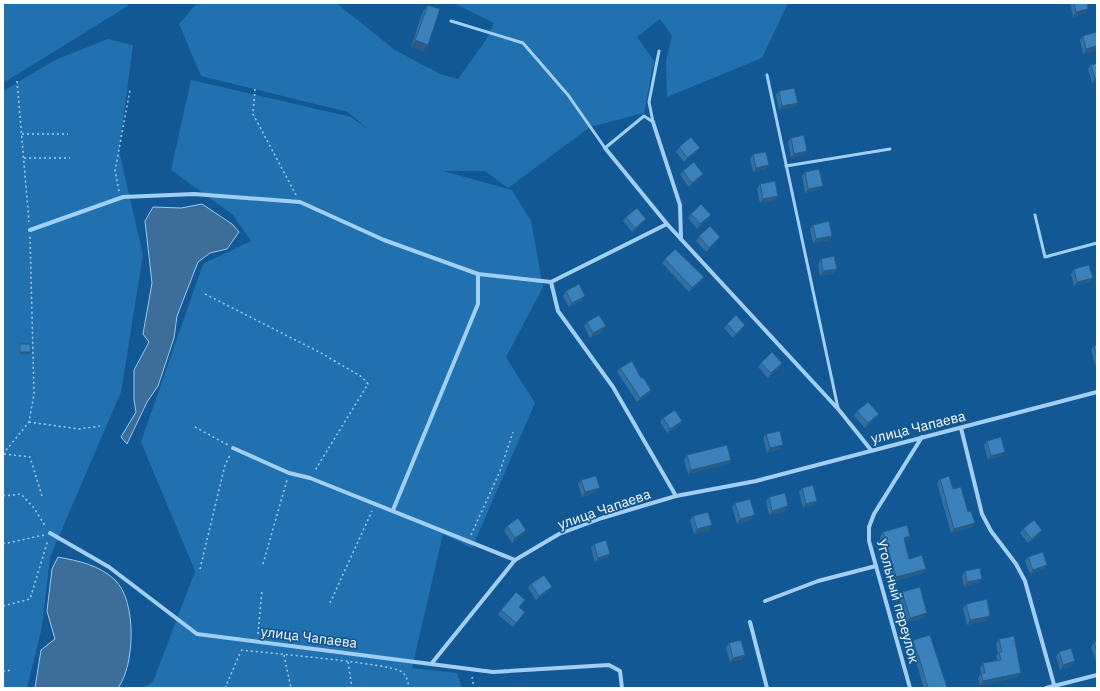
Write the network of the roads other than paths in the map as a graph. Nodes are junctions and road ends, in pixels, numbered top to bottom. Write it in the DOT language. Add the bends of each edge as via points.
graph roads {
  1 [pos="451,21"];
  2 [pos="660,51"];
  3 [pos="767,75"];
  4 [pos="653,122"];
  5 [pos="605,148"];
  6 [pos="890,149"];
  7 [pos="786,166"];
  8 [pos="1035,215"];
  9 [pos="667,224"];
  10 [pos="30,230"];
  11 [pos="681,239"];
  12 [pos="1097,244"];
  13 [pos="478,274"];
  14 [pos="551,282"];
  15 [pos="1097,392"];
  16 [pos="839,410"];
  17 [pos="960,428"];
  18 [pos="922,437"];
  19 [pos="233,448"];
  20 [pos="871,450"];
  21 [pos="676,496"];
  22 [pos="393,510"];
  23 [pos="50,533"];
  24 [pos="515,560"];
  25 [pos="876,566"];
  26 [pos="765,601"];
  27 [pos="750,622"];
  28 [pos="432,663"];
  29 [pos="1097,675"];
  30 [pos="1055,687"];
  31 [pos="622,688"];
  32 [pos="767,688"];
  33 [pos="910,688"];
  34 [pos="1046,688"];
  1 -- 5 [label="lane" via="523,43 568,95"];
  2 -- 4 [label="lane" via="649,102"];
  3 -- 7 [label="lane"];
  4 -- 5 [label="lane" via="644,116"];
  4 -- 11 [label="street" via="680,205"];
  5 -- 9 [label="street"];
  6 -- 7 [label="lane"];
  7 -- 16 [label="lane"];
  8 -- 12 [label="lane" via="1044,257"];
  9 -- 11 [label="street"];
  9 -- 14 [label="street"];
  10 -- 13 [label="street" via="120,198 194,194 300,202 384,240"];
  11 -- 16 [label="street"];
  13 -- 14 [label="street"];
  13 -- 22 [label="street" via="478,304"];
  14 -- 21 [label="street" via="558,311 613,387"];
  15 -- 17 [label="street, улица Чапаева"];
  16 -- 20 [label="street"];
  17 -- 18 [label="street, улица Чапаева"];
  17 -- 30 [label="street" via="982,514 1025,581"];
  18 -- 20 [label="street, улица Чапаева"];
  18 -- 25 [label="street, Угольный переулок" via="871,520 869,541"];
  19 -- 22 [label="street" via="289,472"];
  20 -- 21 [label="street, улица Чапаева" via="756,481"];
  21 -- 24 [label="street, улица Чапаева" via="559,534"];
  22 -- 24 [label="street"];
  23 -- 28 [label="street, улица Чапаева" via="109,567 197,634"];
  24 -- 28 [label="street, улица Чапаева"];
  25 -- 26 [label="street" via="818,581"];
  25 -- 33 [label="street, Угольный переулок"];
  27 -- 32 [label="street"];
  28 -- 31 [label="street" via="493,672 609,665 620,672"];
  29 -- 30 [label="street"];
  30 -- 34 [label="street"];
}
